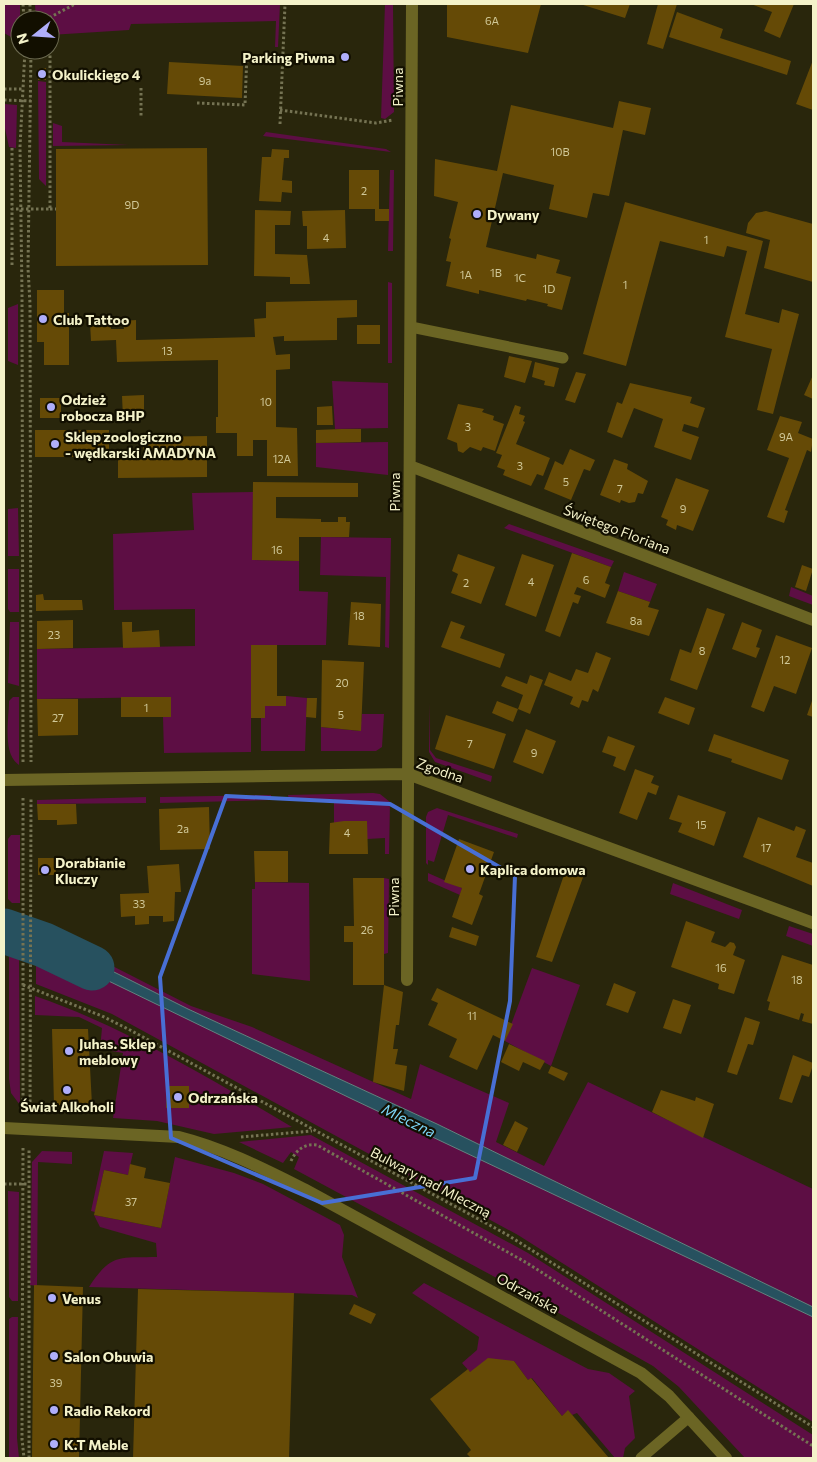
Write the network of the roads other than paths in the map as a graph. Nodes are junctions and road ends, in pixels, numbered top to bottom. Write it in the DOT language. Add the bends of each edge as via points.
graph roads {
  1 [pos="412,4"];
  2 [pos="411,327"];
  3 [pos="563,358"];
  4 [pos="410,466"];
  5 [pos="813,620"];
  6 [pos="408,774"];
  7 [pos="4,780"];
  8 [pos="813,923"];
  9 [pos="407,980"];
  10 [pos="4,1128"];
  11 [pos="689,1417"];
  12 [pos="642,1458"];
  13 [pos="726,1458"];
  1 -- 2 [label="street, Piwna"];
  2 -- 3 [label="lane"];
  2 -- 4 [label="street, Piwna"];
  4 -- 5 [label="street, Świętego Floriana"];
  4 -- 6 [label="street, Piwna"];
  6 -- 7 [label="street, Zgodna"];
  6 -- 8 [label="street, Zgodna"];
  6 -- 9 [label="street, Piwna"];
  10 -- 11 [label="street, Odrzańska" via="179,1137 221,1150 282,1178 624,1363 655,1383"];
  11 -- 12 [label="lane"];
  11 -- 13 [label="street, Odrzańska"];
}
